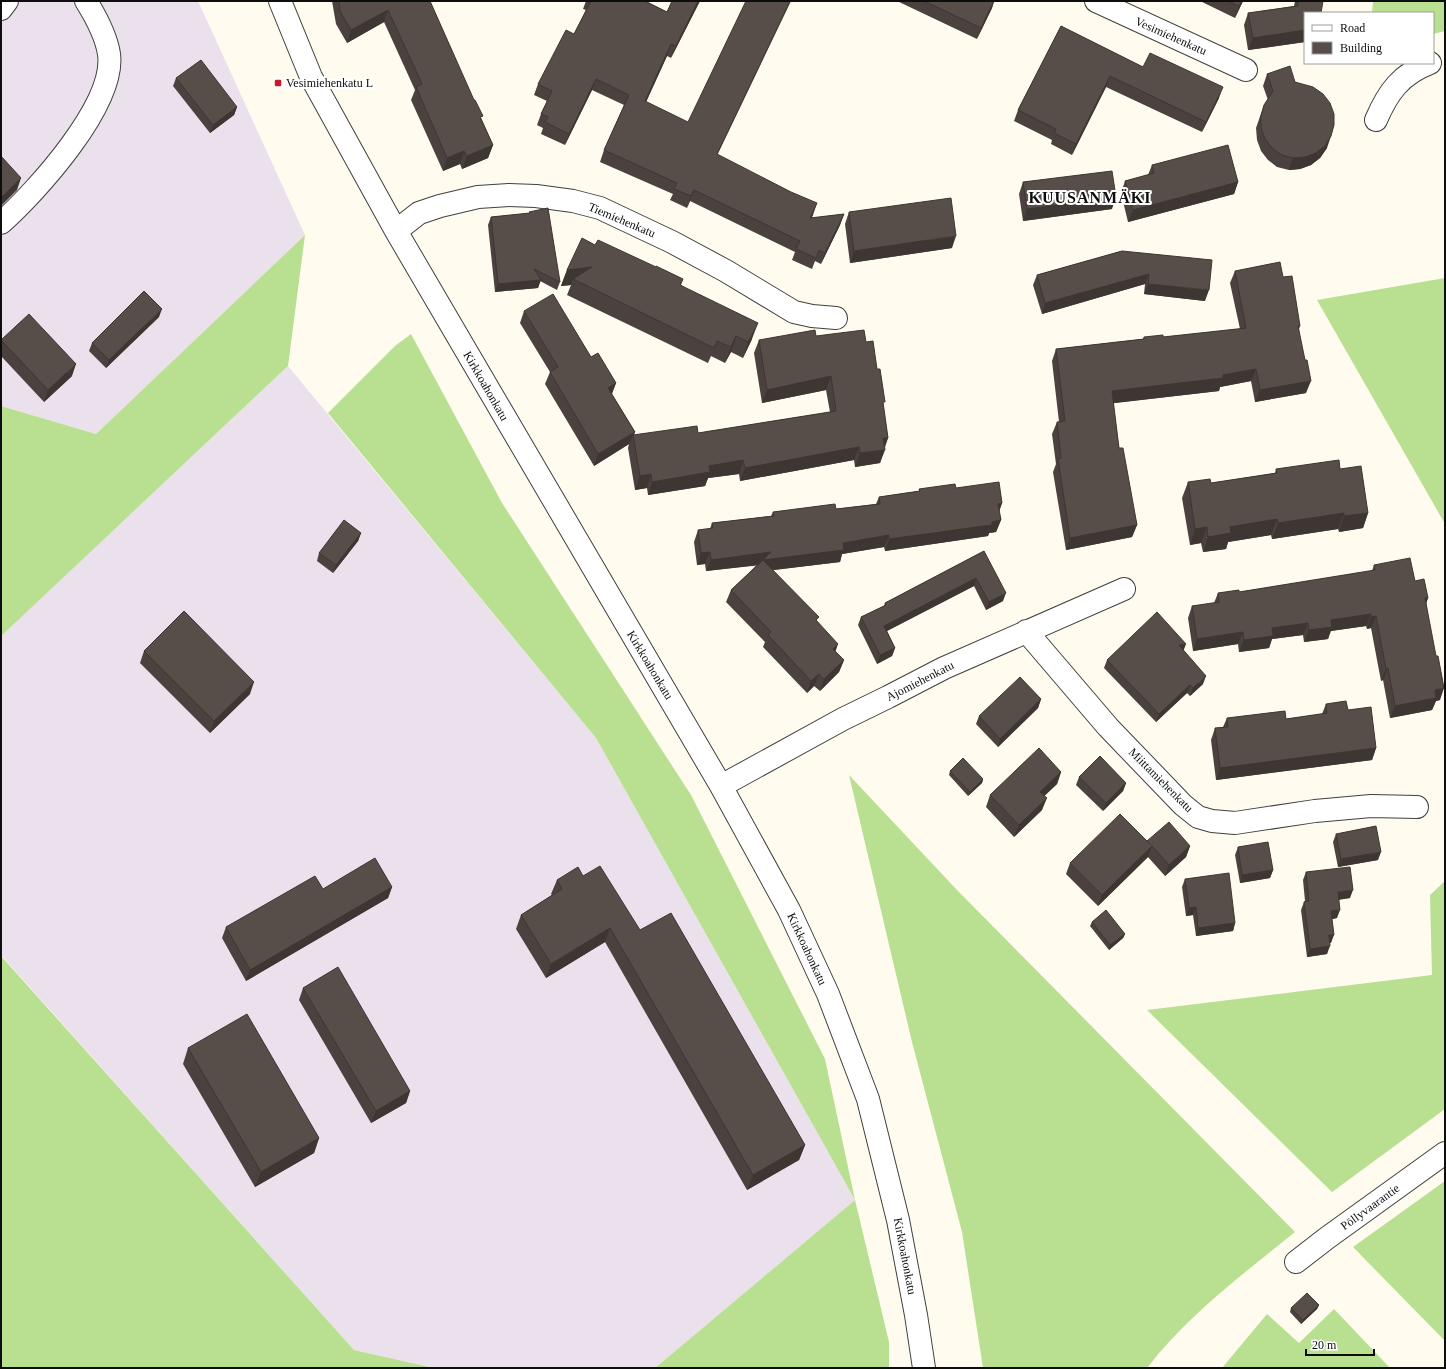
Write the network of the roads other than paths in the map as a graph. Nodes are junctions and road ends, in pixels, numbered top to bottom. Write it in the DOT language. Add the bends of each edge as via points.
graph roads {
  1 [pos="7,1"];
  2 [pos="86,1"];
  3 [pos="280,1"];
  4 [pos="1096,1"];
  5 [pos="1,9"];
  6 [pos="1445,58"];
  7 [pos="1434,62"];
  8 [pos="1428,64"];
  9 [pos="1246,70"];
  10 [pos="1376,120"];
  11 [pos="1,223"];
  12 [pos="396,232"];
  13 [pos="836,318"];
  14 [pos="1124,589"];
  15 [pos="1026,631"];
  16 [pos="721,786"];
  17 [pos="1417,807"];
  18 [pos="1445,1154"];
  19 [pos="1296,1262"];
  20 [pos="924,1368"];
  1 -- 5 [label="street"];
  2 -- 11 [label="street" via="99,22 109,55 107,79 96,107 66,154"];
  3 -- 12 [label="street, Kirkkoahonkatu" via="311,77"];
  4 -- 9 [label="street, Vesimiehenkatu"];
  6 -- 7 [label="street"];
  8 -- 10 [label="street" via="1394,86"];
  12 -- 13 [label="street, Tiemiehenkatu" via="419,214 478,197 509,195 573,200 600,208 672,242 794,312"];
  12 -- 16 [label="street, Kirkkoahonkatu"];
  14 -- 15 [label="street, Ajomiehenkatu"];
  15 -- 16 [label="street, Ajomiehenkatu" via="944,668 842,719"];
  15 -- 17 [label="street, Miittamiehenkatu" via="1108,727 1183,805 1198,817 1235,824 1315,811 1371,806"];
  16 -- 20 [label="street, Kirkkoahonkatu" via="789,910 828,994 868,1099 898,1220"];
  18 -- 19 [label="street, Pöllyvaarantie"];
}
